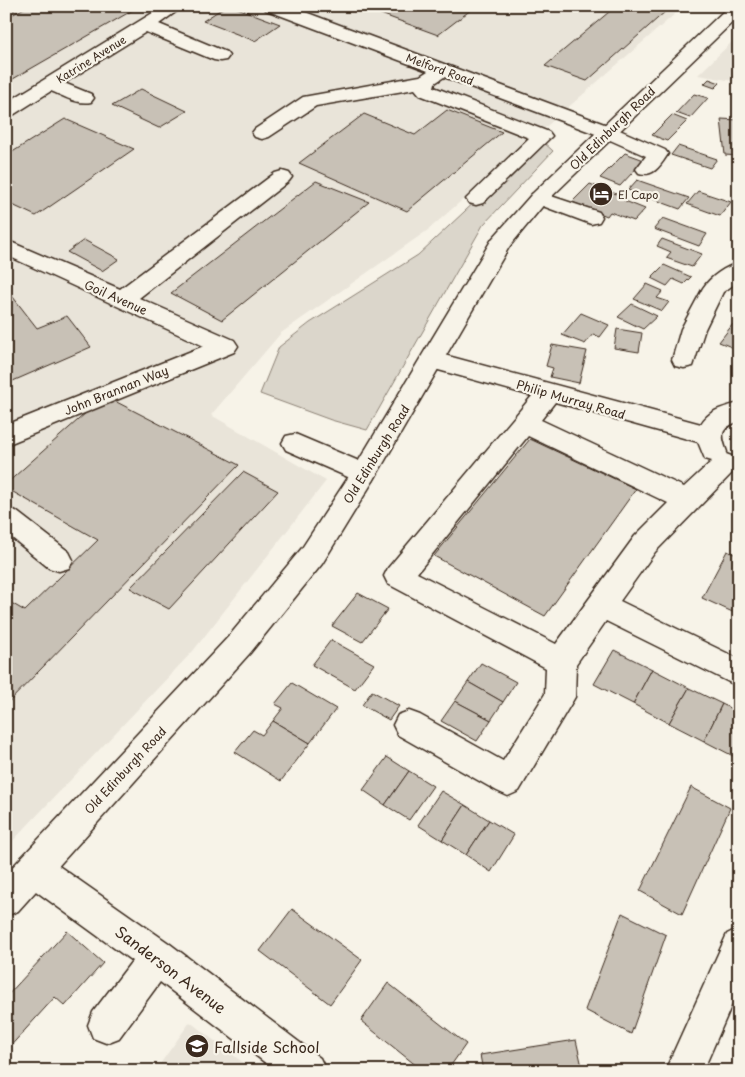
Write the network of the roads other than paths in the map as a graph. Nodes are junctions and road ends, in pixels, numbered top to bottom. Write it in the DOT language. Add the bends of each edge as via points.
graph roads {
  1 [pos="176,6"];
  2 [pos="272,6"];
  3 [pos="318,6"];
  4 [pos="739,6"];
  5 [pos="301,17"];
  6 [pos="145,26"];
  7 [pos="220,56"];
  8 [pos="433,76"];
  9 [pos="51,84"];
  10 [pos="84,98"];
  11 [pos="6,111"];
  12 [pos="608,132"];
  13 [pos="262,133"];
  14 [pos="646,169"];
  15 [pos="282,177"];
  16 [pos="539,198"];
  17 [pos="476,199"];
  18 [pos="591,217"];
  19 [pos="6,247"];
  20 [pos="739,270"];
  21 [pos="122,299"];
  22 [pos="226,346"];
  23 [pos="433,360"];
  24 [pos="684,360"];
  25 [pos="549,393"];
  26 [pos="739,412"];
  27 [pos="524,423"];
  28 [pos="6,436"];
  29 [pos="709,436"];
  30 [pos="295,443"];
  31 [pos="732,467"];
  32 [pos="364,474"];
  33 [pos="687,500"];
  34 [pos="6,518"];
  35 [pos="59,560"];
  36 [pos="600,605"];
  37 [pos="561,661"];
  38 [pos="739,674"];
  39 [pos="409,725"];
  40 [pos="34,869"];
  41 [pos="6,899"];
  42 [pos="739,946"];
  43 [pos="157,957"];
  44 [pos="106,1025"];
  45 [pos="307,1071"];
  46 [pos="684,1071"];
  1 -- 6 [label="street, Katrine Avenue"];
  2 -- 5 [label="street, Melford Road"];
  3 -- 5 [label="street"];
  4 -- 12 [label="street, Old Edinburgh Road"];
  5 -- 8 [label="street, Melford Road"];
  6 -- 7 [label="street"];
  6 -- 9 [label="street, Katrine Avenue"];
  8 -- 12 [label="street, Melford Road"];
  8 -- 13 [label="street" via="310,102"];
  8 -- 17 [label="street" via="424,89 542,136"];
  9 -- 10 [label="street"];
  9 -- 11 [label="street, Katrine Avenue"];
  12 -- 14 [label="street, Melford Road" via="658,154"];
  12 -- 16 [label="street, Old Edinburgh Road"];
  15 -- 21 [label="street"];
  16 -- 18 [label="street"];
  16 -- 23 [label="street, Old Edinburgh Road" via="500,244"];
  19 -- 21 [label="street, Goil Avenue"];
  20 -- 24 [label="street" via="714,288 693,329"];
  21 -- 22 [label="street, Goil Avenue"];
  22 -- 28 [label="street, John Brannan Way"];
  23 -- 25 [label="street, Philip Murray Road"];
  23 -- 32 [label="street, Old Edinburgh Road"];
  25 -- 27 [label="street"];
  25 -- 29 [label="street, Philip Murray Road"];
  26 -- 29 [label="street" via="721,417 712,426"];
  27 -- 33 [label="street"];
  27 -- 37 [label="street" via="398,576"];
  29 -- 31 [label="street" via="715,453"];
  30 -- 32 [label="street"];
  31 -- 33 [label="street"];
  32 -- 40 [label="street, Old Edinburgh Road" via="312,556 240,644"];
  33 -- 36 [label="street" via="645,544"];
  34 -- 35 [label="street"];
  36 -- 37 [label="street"];
  36 -- 38 [label="street"];
  37 -- 39 [label="street" via="560,697 508,781"];
  40 -- 41 [label="street, Old Edinburgh Road"];
  40 -- 43 [label="street, Sanderson Avenue"];
  42 -- 46 [label="street"];
  43 -- 44 [label="street"];
  43 -- 45 [label="street, Sanderson Avenue"];
}
